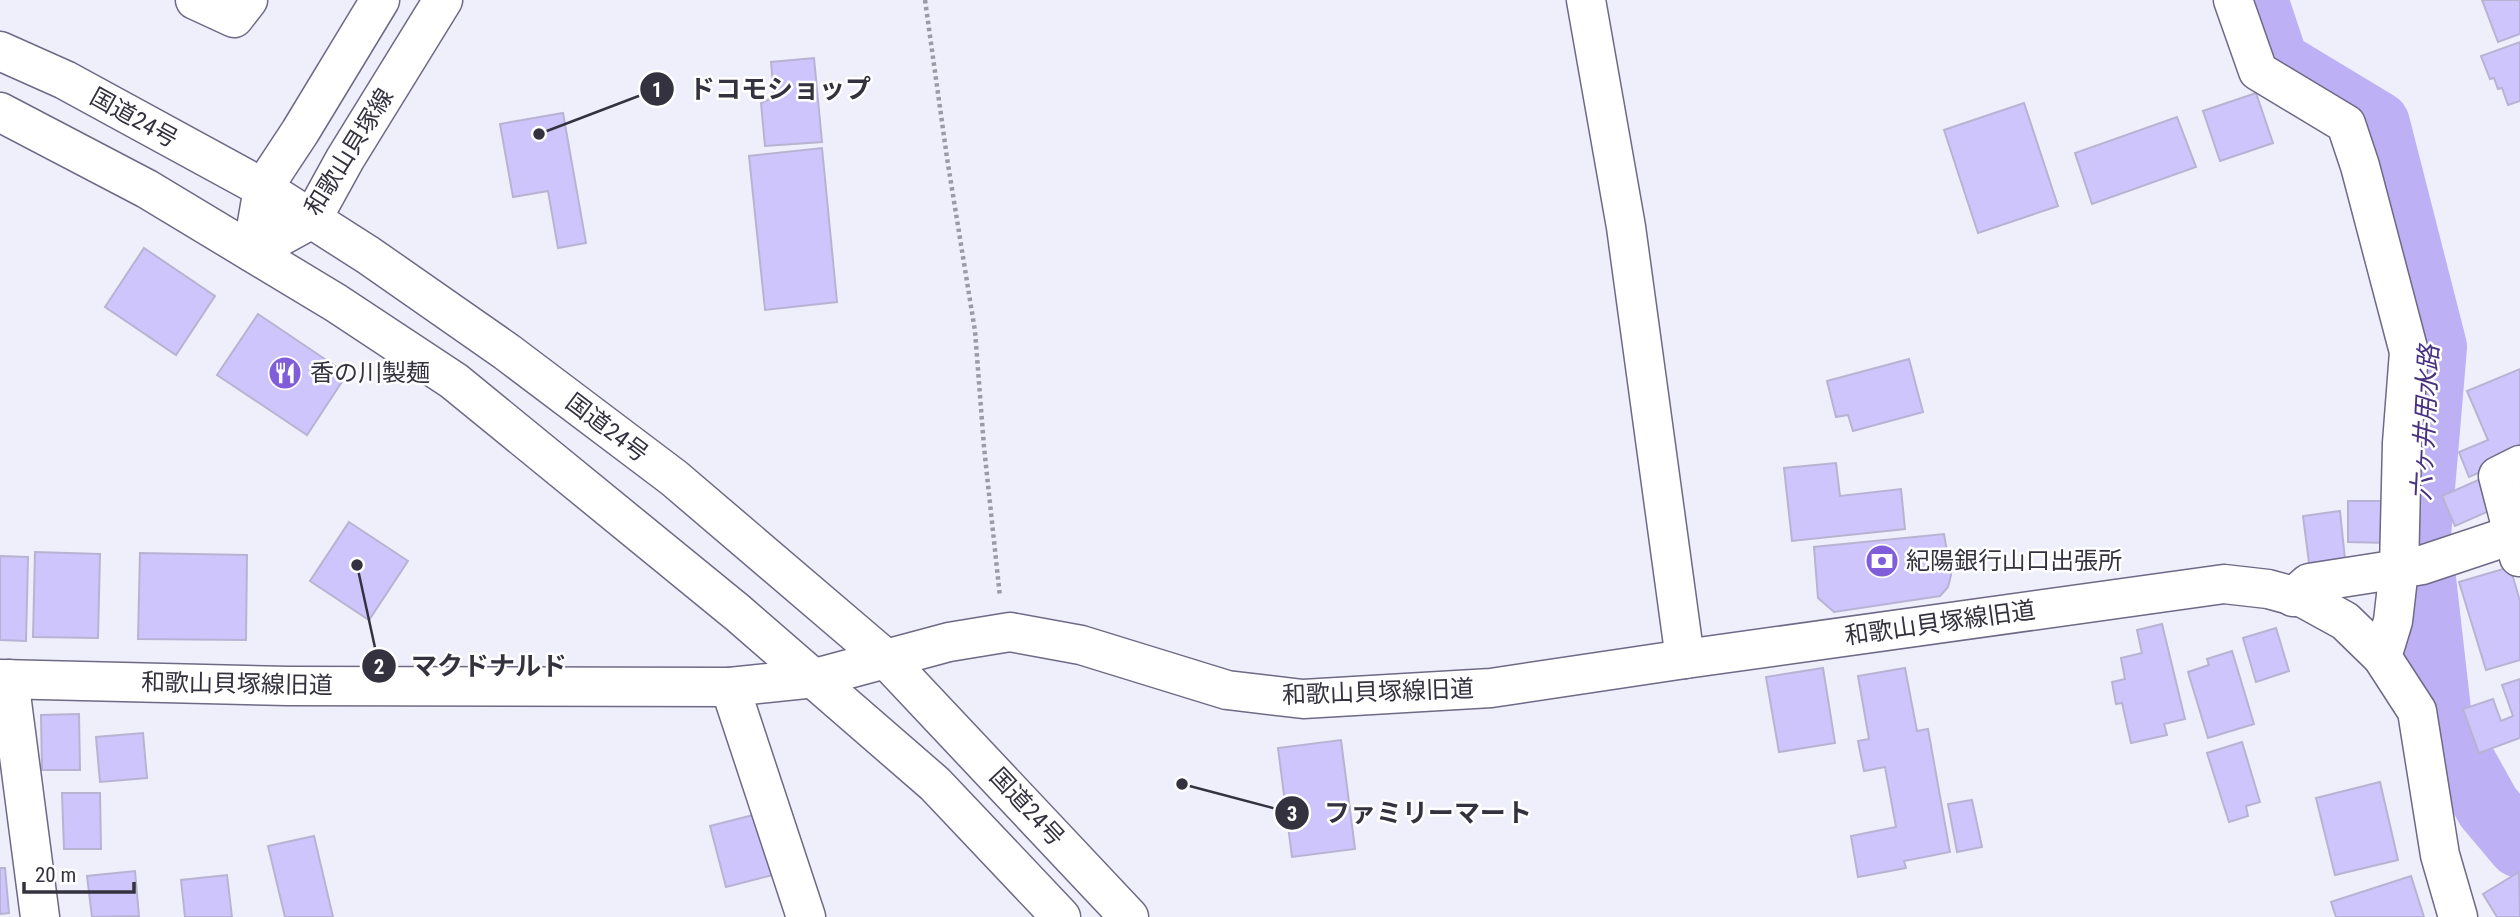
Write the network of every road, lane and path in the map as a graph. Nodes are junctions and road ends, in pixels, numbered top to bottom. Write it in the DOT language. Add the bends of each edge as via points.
graph roads {
  1 [pos="195,0"];
  2 [pos="248,0"];
  3 [pos="380,0"];
  4 [pos="443,0"];
  5 [pos="925,0"];
  6 [pos="1587,0"];
  7 [pos="2233,0"];
  8 [pos="0,51"];
  9 [pos="0,112"];
  10 [pos="263,188"];
  11 [pos="312,219"];
  12 [pos="252,252"];
  13 [pos="2520,465"];
  14 [pos="2516,547"];
  15 [pos="2399,569"];
  16 [pos="2292,597"];
  17 [pos="1010,632"];
  18 [pos="2382,657"];
  19 [pos="887,659"];
  20 [pos="1685,659"];
  21 [pos="815,678"];
  22 [pos="5,679"];
  23 [pos="730,687"];
  24 [pos="40,917"];
  25 [pos="807,917"];
  26 [pos="1061,917"];
  27 [pos="1129,917"];
  28 [pos="2458,917"];
  1 -- 2 [label="main road" via="234,18"];
  3 -- 10 [label="main road"];
  4 -- 11 [label="main road, 和歌山貝塚線"];
  5 -- 17 [label="path" via="975,331 998,590"];
  6 -- 20 [label="main road" via="1626,228"];
  7 -- 15 [label="main road" via="2258,71 2346,124 2360,166 2409,352"];
  8 -- 10 [label="main road, 国道24号" via="65,80"];
  9 -- 12 [label="main road, 国道24号" via="147,189"];
  10 -- 11 [label="main road, 国道24号"];
  10 -- 12 [label="main road"];
  11 -- 12 [label="main road, 和歌山貝塚線"];
  11 -- 19 [label="main road, 国道24号" via="507,352 674,478"];
  12 -- 21 [label="main road, 国道24号" via="454,381"];
  13 -- 14 [label="main road" via="2498,476"];
  14 -- 15 [label="main road"];
  15 -- 16 [label="main road" via="2309,583"];
  15 -- 18 [label="main road" via="2393,621"];
  16 -- 18 [label="main road, 和歌山貝塚線旧道" via="2305,599 2345,621"];
  16 -- 20 [label="main road, 和歌山貝塚線旧道" via="2224,584"];
  17 -- 19 [label="main road, 和歌山貝塚線旧道"];
  17 -- 20 [label="main road, 和歌山貝塚線旧道" via="1080,645 1227,690 1303,699 1491,688"];
  18 -- 28 [label="main road, 和歌山貝塚線旧道" via="2417,711 2440,855"];
  19 -- 21 [label="main road, 和歌山貝塚線旧道"];
  19 -- 27 [label="main road, 国道24号"];
  21 -- 23 [label="main road, 和歌山貝塚線旧道"];
  21 -- 26 [label="main road, 国道24号" via="935,784"];
  22 -- 23 [label="main road, 和歌山貝塚線旧道" via="288,686"];
  22 -- 24 [label="main road"];
  23 -- 25 [label="main road"];
}
